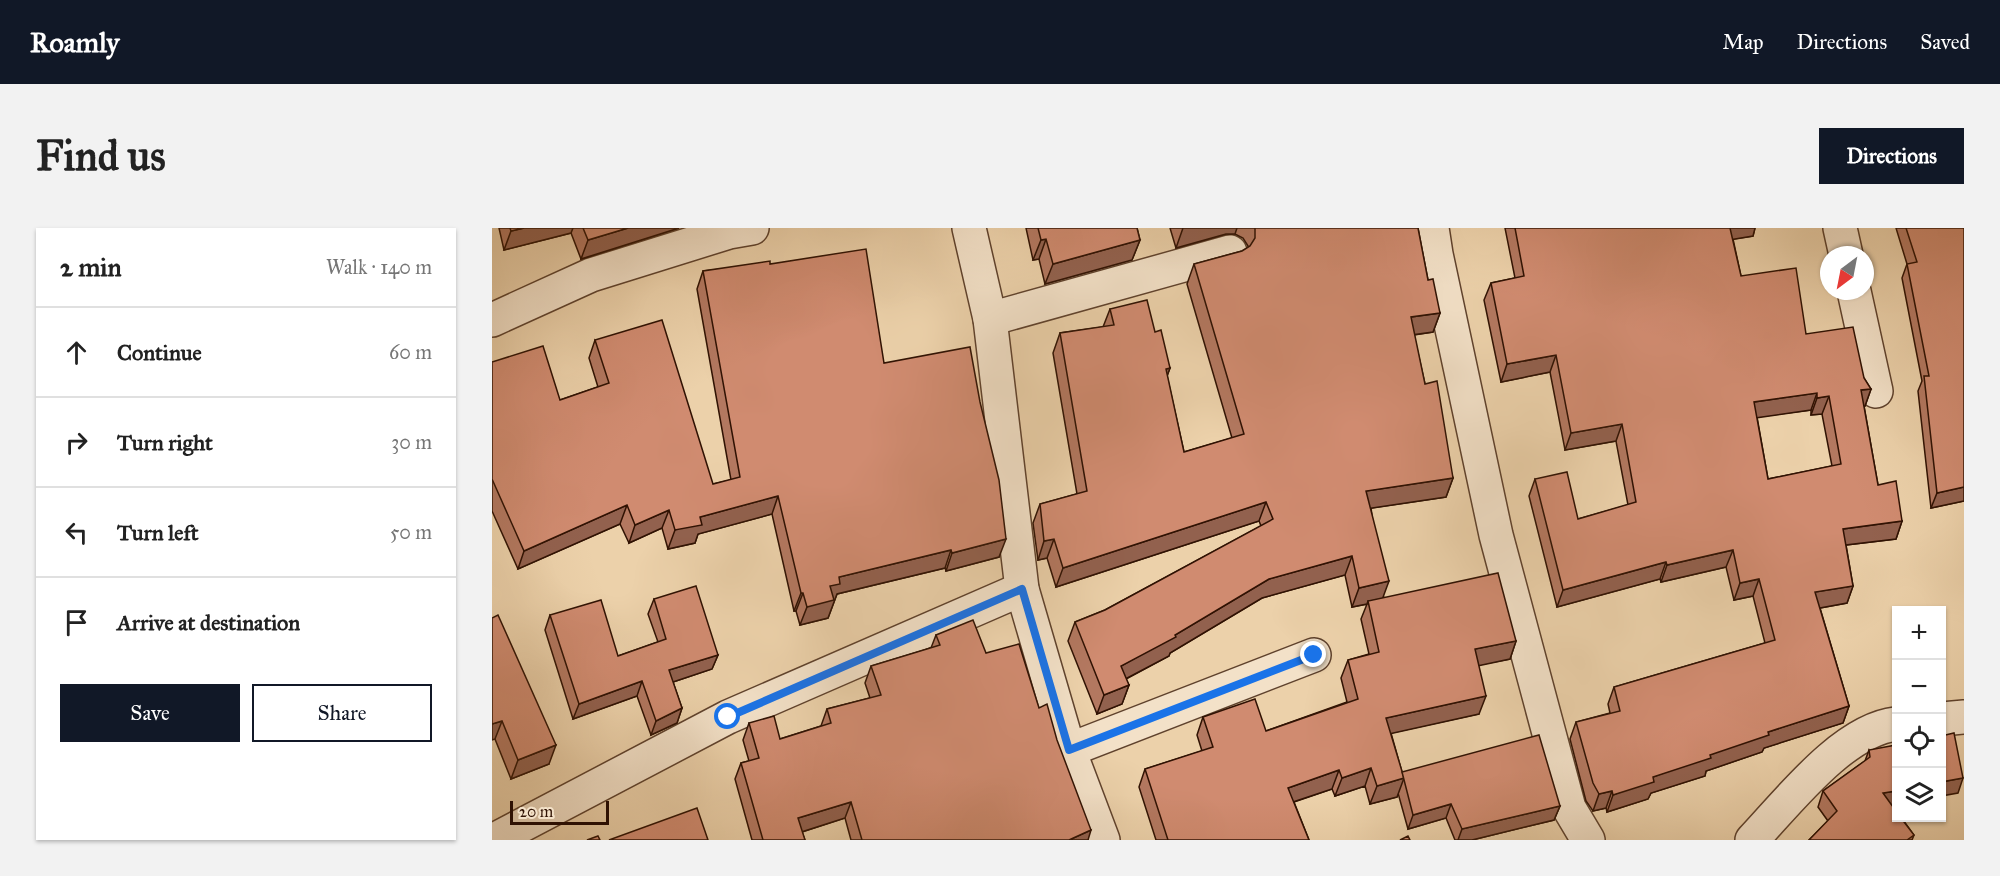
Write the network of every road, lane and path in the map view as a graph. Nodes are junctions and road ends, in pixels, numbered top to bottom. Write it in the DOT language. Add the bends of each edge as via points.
graph roads {
  1 [pos="752,228"];
  2 [pos="969,228"];
  3 [pos="1432,228"];
  4 [pos="1840,228"];
  5 [pos="1844,246"];
  6 [pos="1230,252"];
  7 [pos="1856,300"];
  8 [pos="990,319"];
  9 [pos="492,320"];
  10 [pos="1876,392"];
  11 [pos="1022,589"];
  12 [pos="1314,655"];
  13 [pos="1964,717"];
  14 [pos="1946,719"];
  15 [pos="1892,725"];
  16 [pos="1069,750"];
  17 [pos="494,840"];
  18 [pos="1103,840"];
  19 [pos="1587,840"];
  20 [pos="1752,840"];
  1 -- 9 [label="street" via="591,275"];
  2 -- 8 [label="street"];
  3 -- 19 [label="street" via="1496,535 1569,808"];
  4 -- 5 [label="street"];
  6 -- 8 [label="street"];
  7 -- 10 [label="street"];
  8 -- 11 [label="street"];
  11 -- 16 [label="street"];
  11 -- 17 [label="street" via="728,717"];
  12 -- 16 [label="street"];
  13 -- 14 [label="street"];
  15 -- 20 [label="street" via="1852,741 1813,774"];
  16 -- 18 [label="street"];
}
